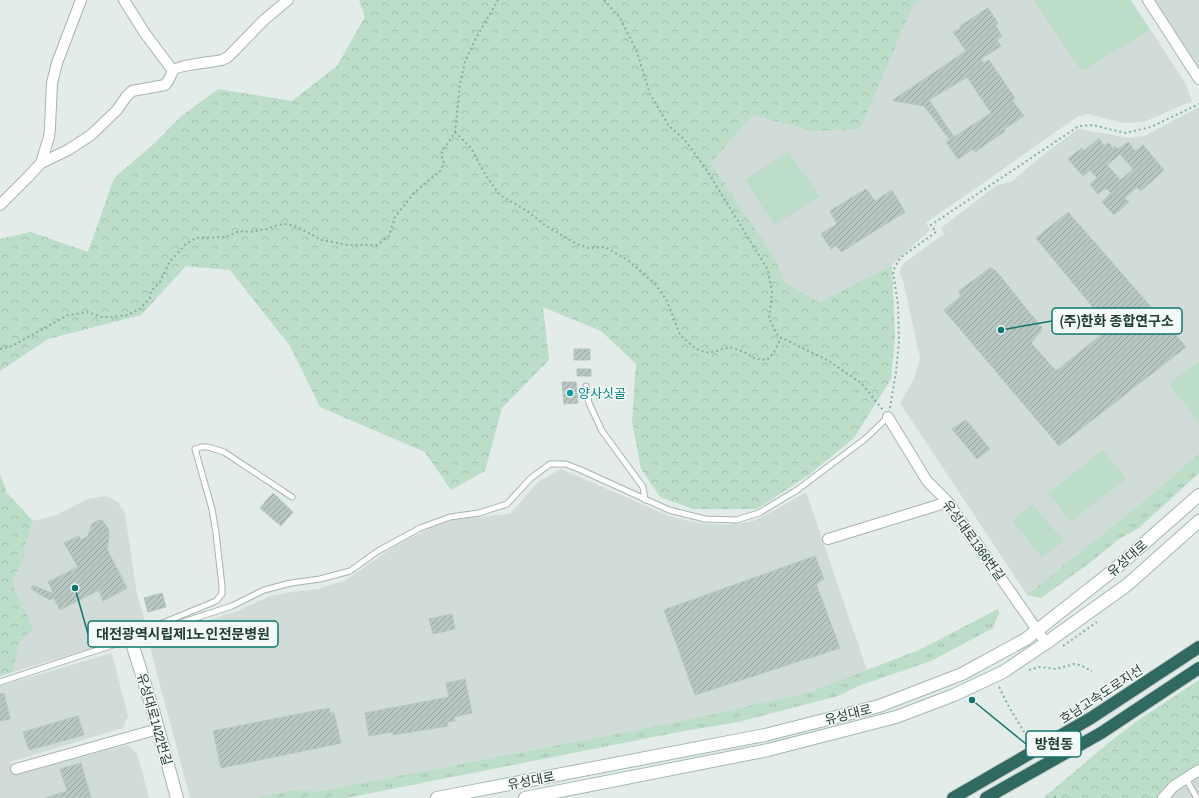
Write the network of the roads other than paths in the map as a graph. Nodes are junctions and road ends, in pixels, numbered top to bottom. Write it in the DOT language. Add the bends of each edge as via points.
graph roads {
  1 [pos="81,0"];
  2 [pos="124,0"];
  3 [pos="288,0"];
  4 [pos="1148,0"];
  5 [pos="173,71"];
  6 [pos="1199,79"];
  7 [pos="41,162"];
  8 [pos="0,205"];
  9 [pos="586,386"];
  10 [pos="888,417"];
  11 [pos="1199,494"];
  12 [pos="292,497"];
  13 [pos="645,500"];
  14 [pos="948,502"];
  15 [pos="1199,521"];
  16 [pos="828,539"];
  17 [pos="1037,630"];
  18 [pos="131,640"];
  19 [pos="1046,643"];
  20 [pos="1199,647"];
  21 [pos="1199,668"];
  22 [pos="0,682"];
  23 [pos="158,729"];
  24 [pos="16,769"];
  25 [pos="1199,770"];
  26 [pos="1186,779"];
  27 [pos="177,798"];
  28 [pos="437,798"];
  29 [pos="525,798"];
  30 [pos="953,798"];
  31 [pos="986,798"];
  32 [pos="1163,798"];
  33 [pos="1197,798"];
  1 -- 7 [label="street" via="52,83 49,137"];
  2 -- 5 [label="street"];
  3 -- 5 [label="street" via="264,20 228,58 179,67"];
  4 -- 6 [label="street"];
  5 -- 7 [label="street" via="165,85 132,91 91,135 68,150"];
  7 -- 8 [label="street"];
  9 -- 13 [label="lane" via="589,403 602,431 643,487"];
  10 -- 13 [label="lane" via="865,439 796,490 759,513 736,520 705,520"];
  10 -- 14 [label="street, 유성대로1366번길" via="927,481"];
  11 -- 17 [label="main road, 유성대로" via="1115,569"];
  12 -- 18 [label="lane" via="224,452 208,447 195,449 212,509 222,594 216,601 136,634"];
  13 -- 18 [label="lane" via="566,464 550,464 531,478 507,504 479,513 450,517 420,528 378,551 350,571 264,590 232,606"];
  14 -- 16 [label="street"];
  14 -- 17 [label="street, 유성대로1366번길"];
  15 -- 19 [label="main road, 유성대로" via="1127,585"];
  17 -- 19 [label="street, 유성대로1366번길"];
  17 -- 28 [label="main road, 유성대로" via="1026,639 962,674 879,706 765,735"];
  18 -- 22 [label="lane"];
  18 -- 23 [label="main road, 유성대로1422번길"];
  19 -- 29 [label="main road, 유성대로" via="993,677 896,717 768,750"];
  20 -- 30 [label="highway, 호남고속도로지선" via="1091,718"];
  21 -- 31 [label="highway" via="1101,732"];
  23 -- 24 [label="street"];
  23 -- 27 [label="main road, 유성대로1422번길"];
  25 -- 26 [label="street"];
  26 -- 32 [label="street" via="1174,786"];
  26 -- 33 [label="lane"];
}
